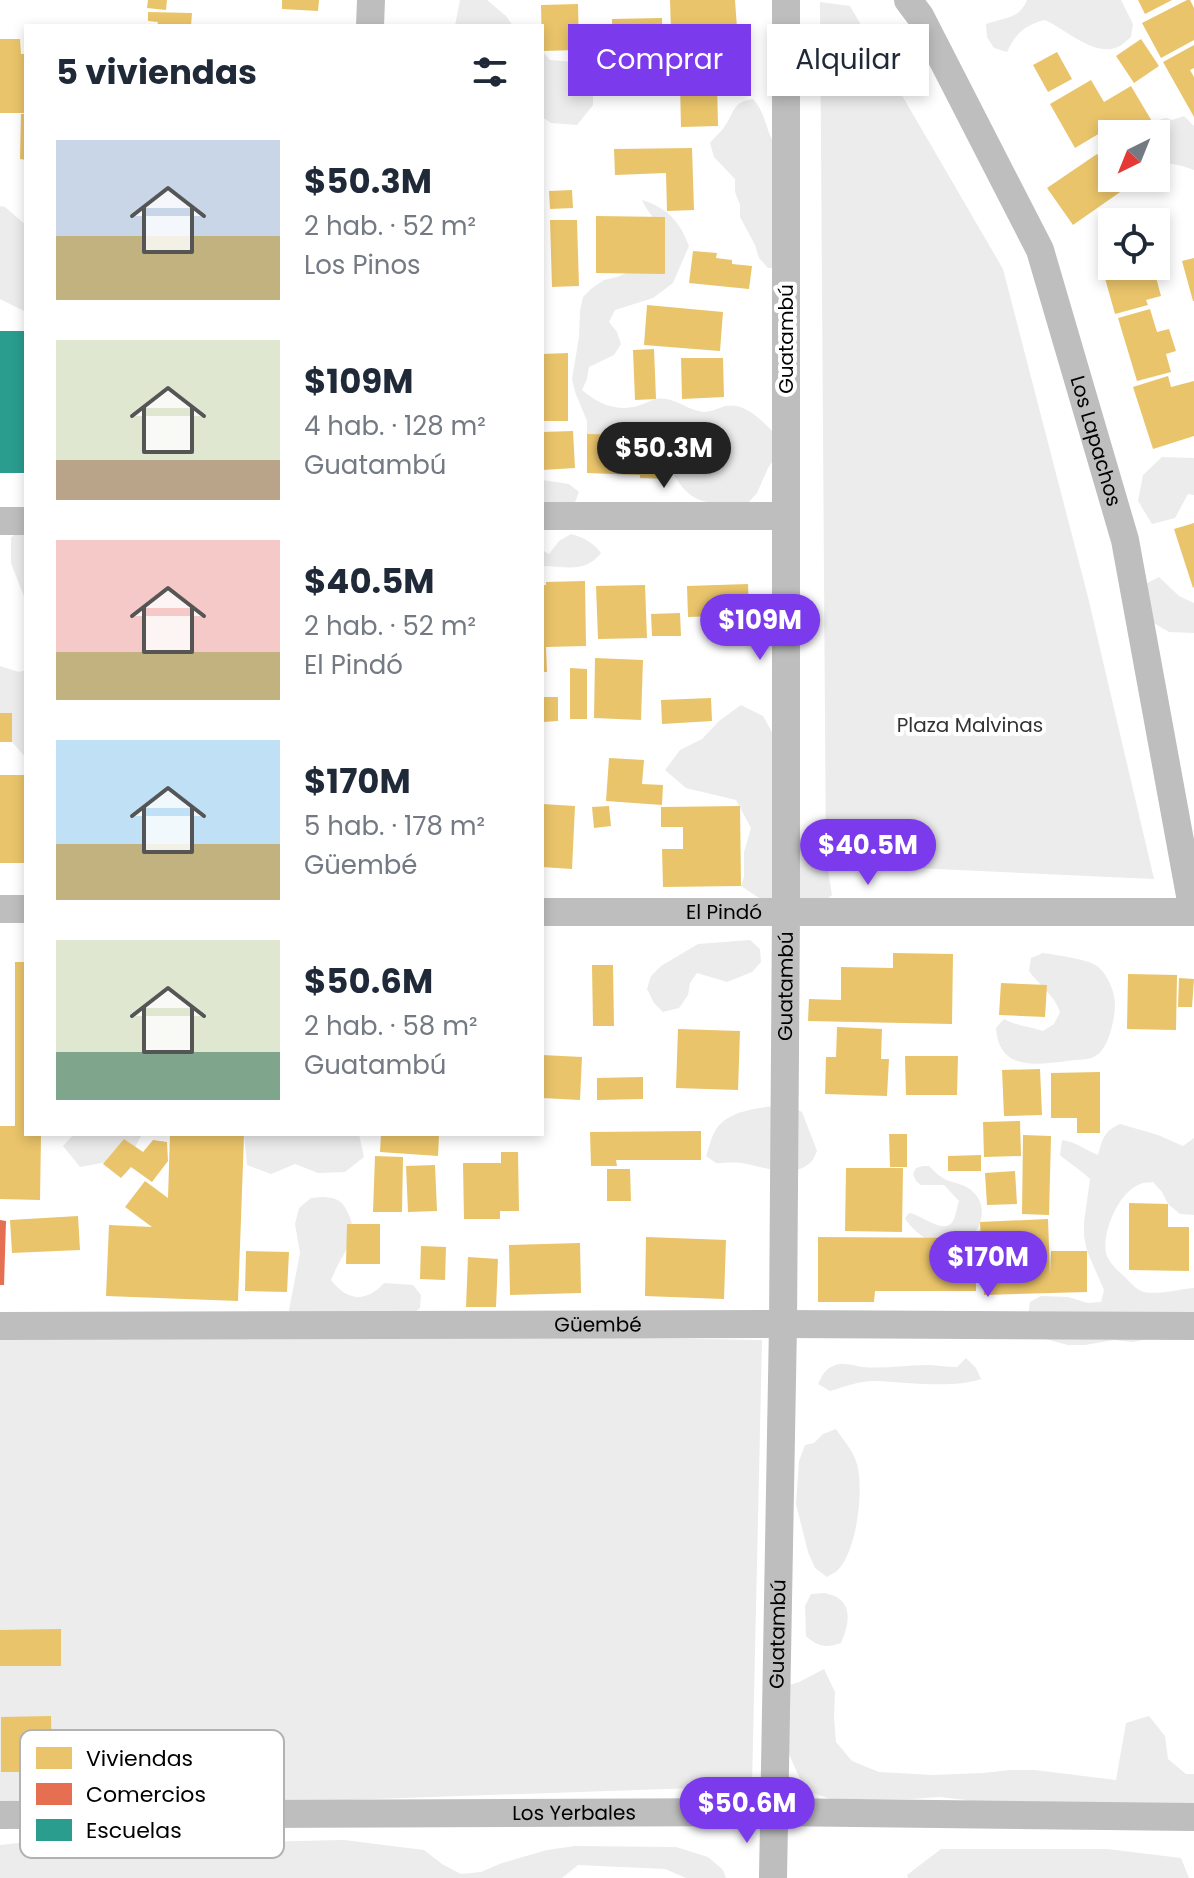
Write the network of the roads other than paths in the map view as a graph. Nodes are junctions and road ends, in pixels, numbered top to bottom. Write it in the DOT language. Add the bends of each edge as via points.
graph roads {
  1 [pos="371,0"];
  2 [pos="786,0"];
  3 [pos="908,0"];
  4 [pos="370,24"];
  5 [pos="544,516"];
  6 [pos="786,516"];
  7 [pos="0,521"];
  8 [pos="24,521"];
  9 [pos="0,909"];
  10 [pos="24,909"];
  11 [pos="544,912"];
  12 [pos="1193,912"];
  13 [pos="786,913"];
  14 [pos="783,1324"];
  15 [pos="0,1326"];
  16 [pos="1194,1326"];
  17 [pos="773,1812"];
  18 [pos="284,1814"];
  19 [pos="0,1815"];
  20 [pos="20,1815"];
  21 [pos="1194,1817"];
  22 [pos="773,1878"];
  1 -- 4 [label="street"];
  2 -- 6 [label="street, Guatambú"];
  3 -- 12 [label="street, Los Lapachos" via="1040,250 1125,540"];
  5 -- 6 [label="street"];
  6 -- 13 [label="street, Guatambú"];
  7 -- 8 [label="street"];
  9 -- 10 [label="street"];
  11 -- 13 [label="street, El Pindó"];
  12 -- 13 [label="street, El Pindó"];
  13 -- 14 [label="street, Guatambú"];
  14 -- 15 [label="street, Güembé"];
  14 -- 16 [label="street, Güembé"];
  14 -- 17 [label="street, Guatambú"];
  17 -- 18 [label="street, Los Yerbales"];
  17 -- 21 [label="street, Los Yerbales"];
  17 -- 22 [label="street, Guatambú"];
  19 -- 20 [label="street, Los Yerbales"];
}
